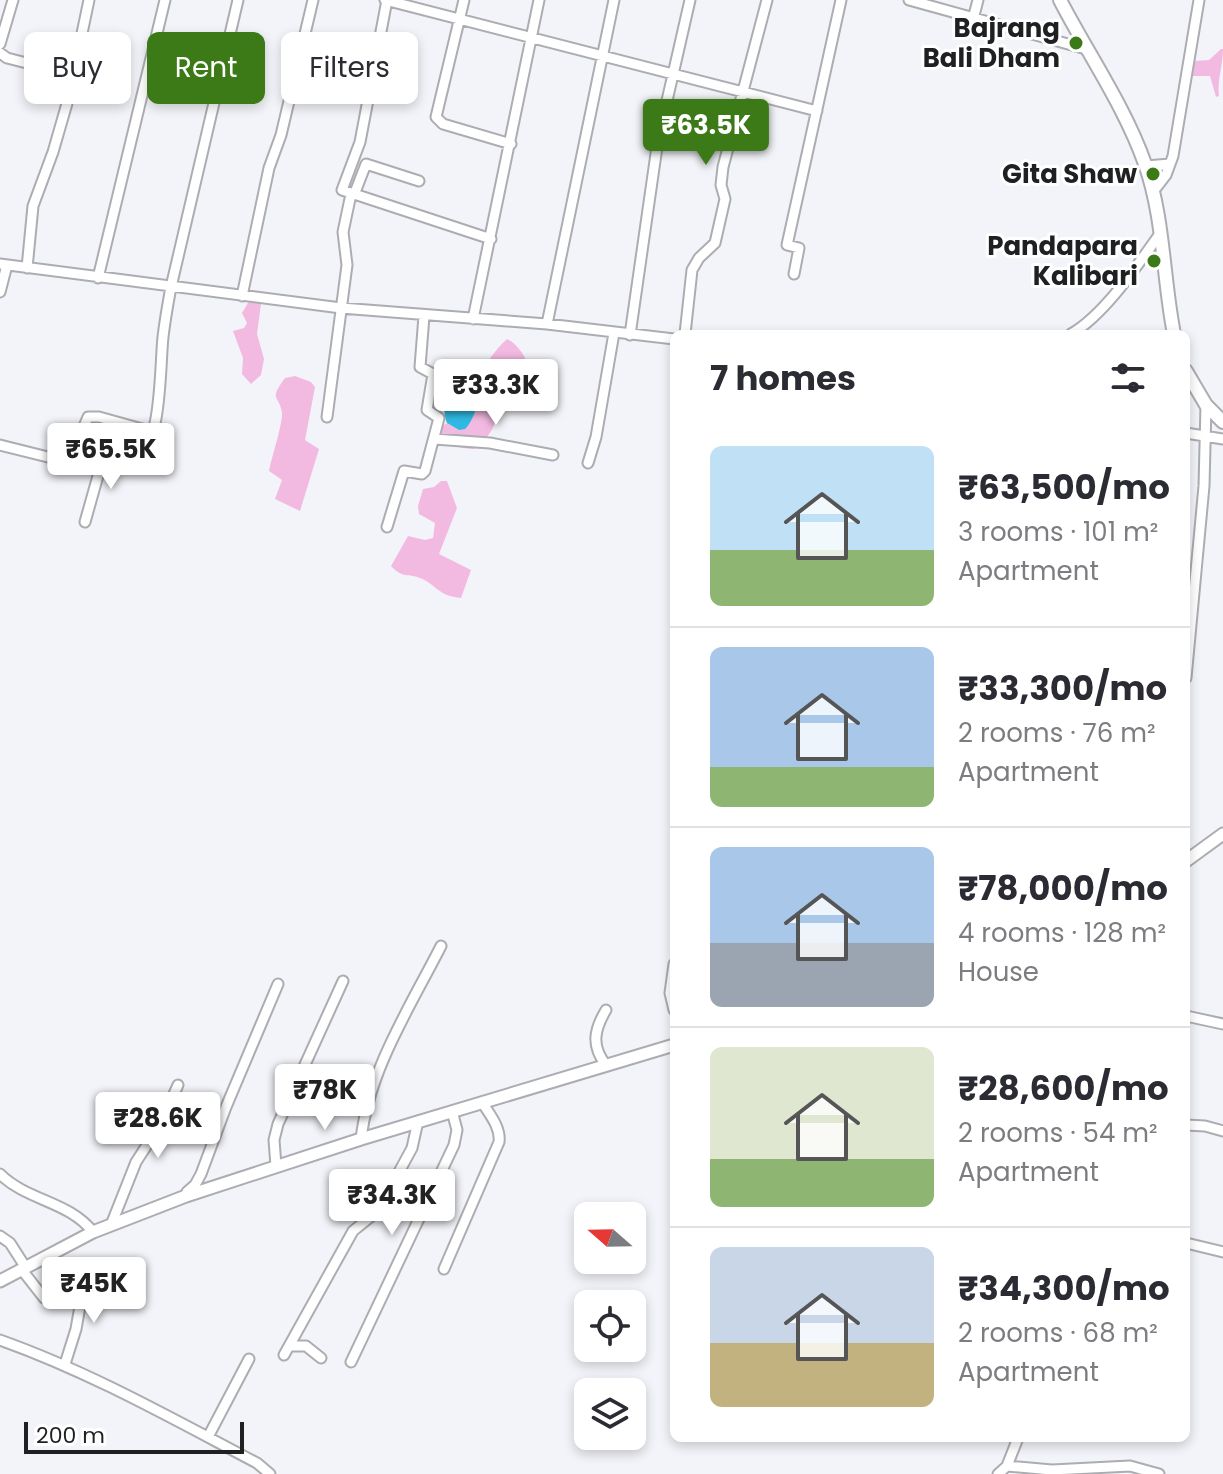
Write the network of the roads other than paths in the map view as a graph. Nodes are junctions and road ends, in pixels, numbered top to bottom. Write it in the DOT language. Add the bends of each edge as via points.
graph roads {
  1 [pos="13,0"];
  2 [pos="89,0"];
  3 [pos="165,0"];
  4 [pos="238,0"];
  5 [pos="313,0"];
  6 [pos="386,0"];
  7 [pos="464,0"];
  8 [pos="539,0"];
  9 [pos="614,0"];
  10 [pos="690,0"];
  11 [pos="767,0"];
  12 [pos="841,0"];
  13 [pos="909,0"];
  14 [pos="978,0"];
  15 [pos="1060,0"];
  16 [pos="1199,0"];
  17 [pos="459,19"];
  18 [pos="973,19"];
  19 [pos="83,32"];
  20 [pos="530,38"];
  21 [pos="0,44"];
  22 [pos="1086,49"];
  23 [pos="0,53"];
  24 [pos="602,55"];
  25 [pos="24,62"];
  26 [pos="673,72"];
  27 [pos="744,91"];
  28 [pos="66,104"];
  29 [pos="817,111"];
  30 [pos="511,144"];
  31 [pos="1170,164"];
  32 [pos="1146,166"];
  33 [pos="419,181"];
  34 [pos="1152,193"];
  35 [pos="353,195"];
  36 [pos="1159,235"];
  37 [pos="491,239"];
  38 [pos="4,264"];
  39 [pos="27,268"];
  40 [pos="794,274"];
  41 [pos="98,278"];
  42 [pos="171,287"];
  43 [pos="0,292"];
  44 [pos="242,296"];
  45 [pos="341,308"];
  46 [pos="424,316"];
  47 [pos="473,319"];
  48 [pos="547,324"];
  49 [pos="685,330"];
  50 [pos="1078,330"];
  51 [pos="1173,330"];
  52 [pos="614,333"];
  53 [pos="630,335"];
  54 [pos="670,339"];
  55 [pos="1190,378"];
  56 [pos="1206,405"];
  57 [pos="327,417"];
  58 [pos="1223,422"];
  59 [pos="153,432"];
  60 [pos="1190,434"];
  61 [pos="1206,437"];
  62 [pos="434,439"];
  63 [pos="1223,439"];
  64 [pos="78,444"];
  65 [pos="0,445"];
  66 [pos="105,451"];
  67 [pos="553,455"];
  68 [pos="588,463"];
  69 [pos="85,522"];
  70 [pos="387,527"];
  71 [pos="1190,635"];
  72 [pos="1223,834"];
  73 [pos="1190,858"];
  74 [pos="441,946"];
  75 [pos="343,981"];
  76 [pos="278,984"];
  77 [pos="606,1010"];
  78 [pos="1190,1017"];
  79 [pos="1223,1024"];
  80 [pos="670,1046"];
  81 [pos="606,1065"];
  82 [pos="178,1085"];
  83 [pos="482,1102"];
  84 [pos="452,1111"];
  85 [pos="418,1121"];
  86 [pos="1190,1125"];
  87 [pos="1223,1131"];
  88 [pos="361,1139"];
  89 [pos="276,1166"];
  90 [pos="0,1174"];
  91 [pos="186,1196"];
  92 [pos="111,1225"];
  93 [pos="93,1232"];
  94 [pos="0,1236"];
  95 [pos="1190,1244"];
  96 [pos="1223,1252"];
  97 [pos="24,1269"];
  98 [pos="444,1269"];
  99 [pos="85,1278"];
  100 [pos="0,1281"];
  101 [pos="44,1298"];
  102 [pos="0,1340"];
  103 [pos="321,1358"];
  104 [pos="249,1359"];
  105 [pos="351,1362"];
  106 [pos="65,1364"];
  107 [pos="208,1437"];
  108 [pos="1016,1442"];
  109 [pos="1007,1466"];
  110 [pos="270,1474"];
  111 [pos="998,1474"];
  112 [pos="1159,1474"];
  1 -- 21 [label="street"];
  2 -- 19 [label="street"];
  3 -- 41 [label="street"];
  4 -- 42 [label="street"];
  5 -- 44 [label="street"];
  6 -- 17 [label="street"];
  6 -- 35 [label="street" via="360,142 341,188"];
  7 -- 17 [label="street"];
  8 -- 20 [label="street"];
  9 -- 24 [label="street"];
  10 -- 26 [label="street"];
  11 -- 27 [label="street"];
  12 -- 29 [label="street"];
  13 -- 18 [label="street"];
  14 -- 18 [label="street"];
  15 -- 22 [label="main road"];
  16 -- 31 [label="street"];
  17 -- 20 [label="street"];
  17 -- 30 [label="street" via="436,117 443,124"];
  18 -- 22 [label="street"];
  20 -- 24 [label="street"];
  20 -- 30 [label="street"];
  22 -- 32 [label="main road"];
  23 -- 25 [label="street"];
  24 -- 26 [label="street"];
  24 -- 48 [label="street"];
  26 -- 27 [label="street"];
  26 -- 53 [label="street"];
  27 -- 29 [label="street"];
  27 -- 49 [label="street" via="723,167 725,199 715,243 691,274"];
  28 -- 39 [label="street" via="33,206"];
  29 -- 40 [label="street" via="787,245 799,248"];
  30 -- 37 [label="street"];
  31 -- 32 [label="street"];
  31 -- 34 [label="street"];
  32 -- 34 [label="main road"];
  33 -- 35 [label="street" via="366,164"];
  34 -- 36 [label="main road"];
  35 -- 37 [label="street"];
  35 -- 45 [label="street" via="343,233 347,261"];
  36 -- 50 [label="street"];
  36 -- 51 [label="main road"];
  37 -- 47 [label="street"];
  38 -- 39 [label="street"];
  38 -- 43 [label="street"];
  39 -- 41 [label="street"];
  41 -- 42 [label="street"];
  42 -- 44 [label="street"];
  42 -- 59 [label="street"];
  44 -- 45 [label="street"];
  45 -- 46 [label="street"];
  45 -- 57 [label="street"];
  46 -- 47 [label="street"];
  46 -- 62 [label="street" via="420,364 433,374 427,410 439,417"];
  47 -- 48 [label="street"];
  48 -- 52 [label="street"];
  52 -- 53 [label="street"];
  52 -- 68 [label="street"];
  53 -- 54 [label="street"];
  55 -- 56 [label="main road"];
  56 -- 58 [label="main road"];
  56 -- 61 [label="street"];
  59 -- 64 [label="street" via="93,416 85,420"];
  59 -- 66 [label="street" via="142,457"];
  60 -- 61 [label="street"];
  61 -- 63 [label="street"];
  61 -- 71 [label="street"];
  62 -- 67 [label="street"];
  62 -- 70 [label="street" via="424,473 404,471"];
  64 -- 65 [label="street" via="64,461"];
  64 -- 66 [label="street"];
  66 -- 69 [label="street"];
  72 -- 73 [label="street"];
  74 -- 88 [label="street" via="377,1076"];
  75 -- 89 [label="street" via="278,1124"];
  76 -- 91 [label="street" via="201,1174"];
  77 -- 81 [label="street" via="595,1041"];
  78 -- 79 [label="street"];
  80 -- 81 [label="street"];
  81 -- 83 [label="street"];
  82 -- 92 [label="street" via="136,1162"];
  83 -- 84 [label="street"];
  83 -- 98 [label="street" via="500,1134 499,1142"];
  84 -- 85 [label="street"];
  84 -- 105 [label="street" via="454,1145"];
  85 -- 88 [label="street"];
  85 -- 103 [label="street" via="415,1141 399,1172 374,1214 353,1231 287,1350 306,1346"];
  86 -- 87 [label="street"];
  88 -- 89 [label="street"];
  89 -- 91 [label="street"];
  90 -- 93 [label="street" via="21,1191 72,1212"];
  91 -- 92 [label="street"];
  92 -- 93 [label="street"];
  93 -- 97 [label="street"];
  94 -- 97 [label="street"];
  95 -- 96 [label="street"];
  97 -- 100 [label="street"];
  97 -- 101 [label="street"];
  99 -- 106 [label="street"];
  102 -- 106 [label="street"];
  104 -- 107 [label="street"];
  106 -- 107 [label="street"];
  107 -- 110 [label="street"];
  108 -- 109 [label="street"];
  109 -- 111 [label="street"];
  109 -- 112 [label="street" via="1130,1466"];
}
